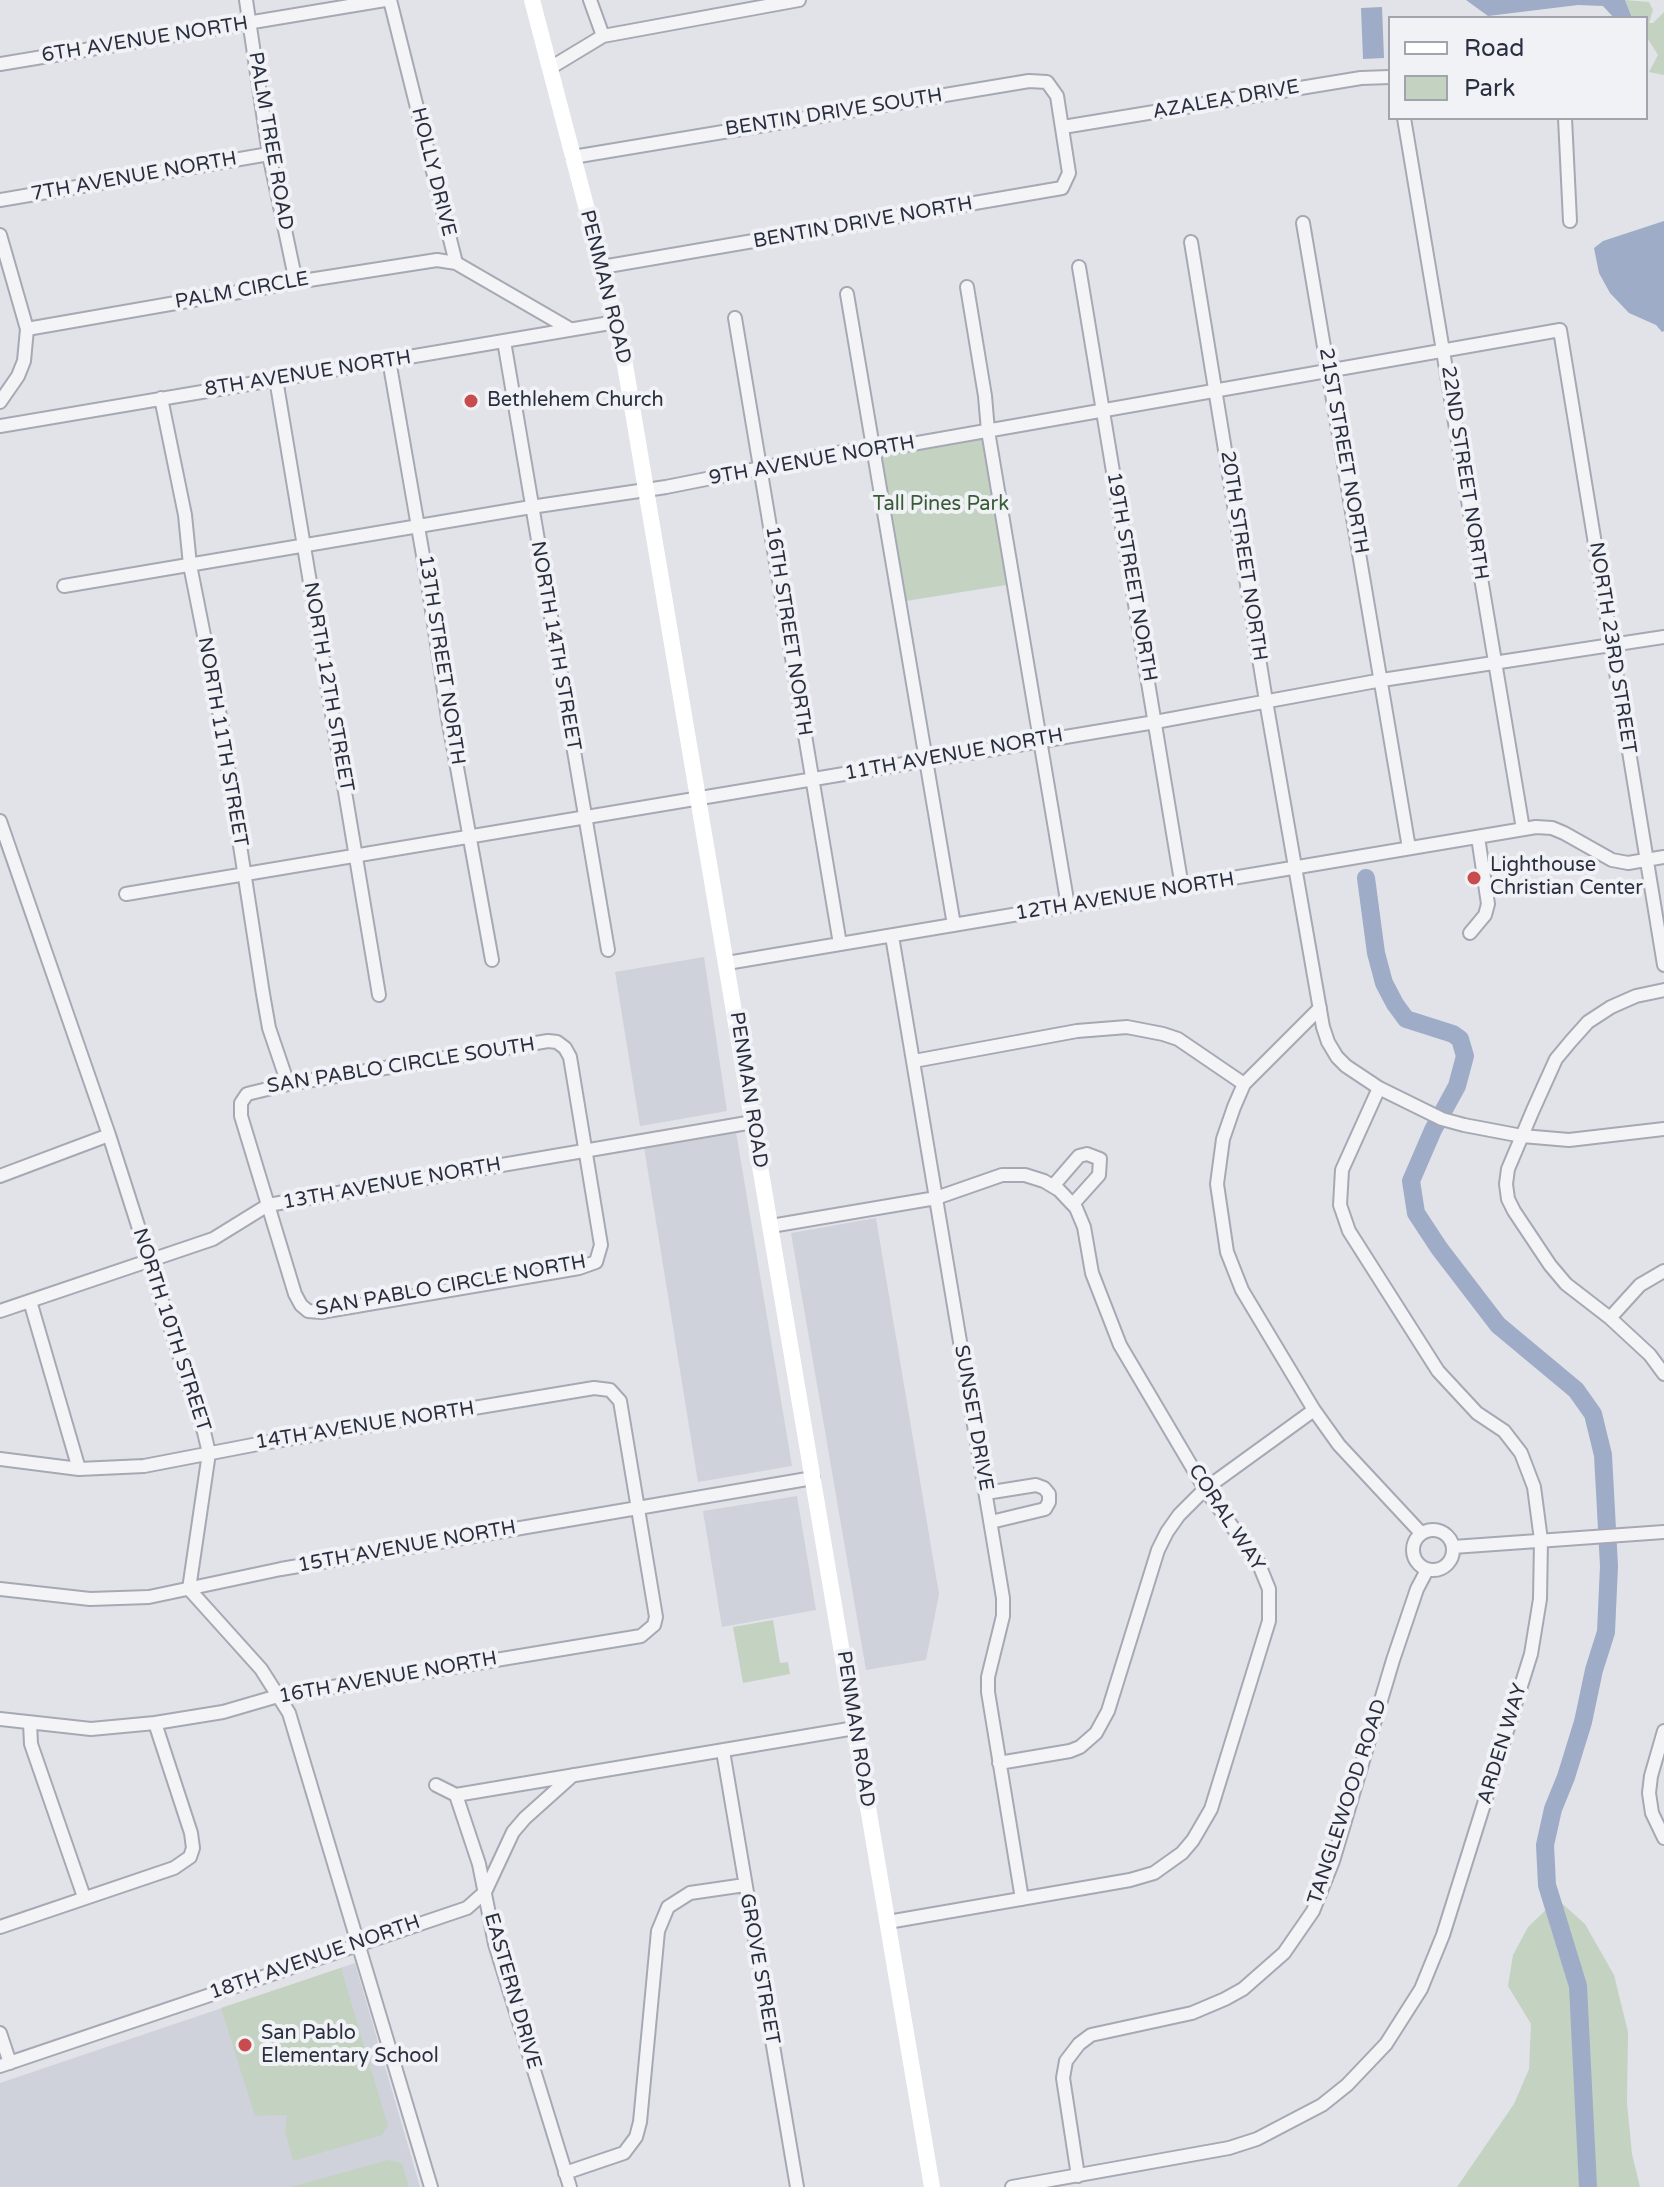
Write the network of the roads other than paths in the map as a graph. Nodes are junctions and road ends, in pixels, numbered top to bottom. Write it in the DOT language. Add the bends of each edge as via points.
graph roads {
  1 [pos="246,0"];
  2 [pos="388,0"];
  3 [pos="532,0"];
  4 [pos="590,0"];
  5 [pos="799,0"];
  6 [pos="779,2"];
  7 [pos="250,22"];
  8 [pos="603,36"];
  9 [pos="0,64"];
  10 [pos="550,68"];
  11 [pos="1388,77"];
  12 [pos="1404,120"];
  13 [pos="1565,120"];
  14 [pos="1063,127"];
  15 [pos="269,154"];
  16 [pos="573,157"];
  17 [pos="0,200"];
  18 [pos="1570,221"];
  19 [pos="1303,223"];
  20 [pos="0,235"];
  21 [pos="1191,242"];
  22 [pos="456,263"];
  23 [pos="602,267"];
  24 [pos="1079,267"];
  25 [pos="296,282"];
  26 [pos="967,287"];
  27 [pos="847,294"];
  28 [pos="735,318"];
  29 [pos="616,322"];
  30 [pos="27,329"];
  31 [pos="570,329"];
  32 [pos="1560,330"];
  33 [pos="504,341"];
  34 [pos="1443,350"];
  35 [pos="389,360"];
  36 [pos="1329,369"];
  37 [pos="276,379"];
  38 [pos="1216,389"];
  39 [pos="161,398"];
  40 [pos="0,402"];
  41 [pos="1102,410"];
  42 [pos="0,426"];
  43 [pos="988,431"];
  44 [pos="874,448"];
  45 [pos="761,469"];
  46 [pos="646,489"];
  47 [pos="531,507"];
  48 [pos="418,526"];
  49 [pos="304,545"];
  50 [pos="190,565"];
  51 [pos="64,586"];
  52 [pos="1664,637"];
  53 [pos="1611,646"];
  54 [pos="1495,663"];
  55 [pos="1382,680"];
  56 [pos="1266,701"];
  57 [pos="1155,722"];
  58 [pos="1040,741"];
  59 [pos="927,760"];
  60 [pos="812,779"];
  61 [pos="699,799"];
  62 [pos="585,818"];
  63 [pos="0,821"];
  64 [pos="1523,829"];
  65 [pos="471,836"];
  66 [pos="1478,837"];
  67 [pos="1409,848"];
  68 [pos="358,857"];
  69 [pos="1664,857"];
  70 [pos="1646,860"];
  71 [pos="1296,868"];
  72 [pos="245,875"];
  73 [pos="1182,887"];
  74 [pos="126,894"];
  75 [pos="1068,906"];
  76 [pos="954,925"];
  77 [pos="1470,933"];
  78 [pos="892,936"];
  79 [pos="840,944"];
  80 [pos="608,950"];
  81 [pos="492,960"];
  82 [pos="727,963"];
  83 [pos="1664,965"];
  84 [pos="1664,990"];
  85 [pos="379,995"];
  86 [pos="1320,1008"];
  87 [pos="914,1061"];
  88 [pos="288,1084"];
  89 [pos="1244,1084"];
  90 [pos="1379,1088"];
  91 [pos="753,1122"];
  92 [pos="1664,1129"];
  93 [pos="109,1135"];
  94 [pos="1522,1136"];
  95 [pos="585,1151"];
  96 [pos="0,1176"];
  97 [pos="1053,1186"];
  98 [pos="936,1198"];
  99 [pos="1073,1204"];
  100 [pos="268,1205"];
  101 [pos="771,1226"];
  102 [pos="149,1260"];
  103 [pos="1664,1271"];
  104 [pos="30,1301"];
  105 [pos="0,1311"];
  106 [pos="1610,1318"];
  107 [pos="1664,1374"];
  108 [pos="1314,1410"];
  109 [pos="209,1453"];
  110 [pos="0,1459"];
  111 [pos="79,1469"];
  112 [pos="813,1478"];
  113 [pos="1205,1489"];
  114 [pos="986,1493"];
  115 [pos="638,1507"];
  116 [pos="991,1522"];
  117 [pos="1664,1532"];
  118 [pos="1421,1533"];
  119 [pos="1541,1540"];
  120 [pos="1453,1547"];
  121 [pos="1427,1570"];
  122 [pos="0,1589"];
  123 [pos="189,1589"];
  124 [pos="278,1696"];
  125 [pos="0,1719"];
  126 [pos="30,1723"];
  127 [pos="155,1723"];
  128 [pos="855,1728"];
  129 [pos="1664,1731"];
  130 [pos="723,1751"];
  131 [pos="999,1763"];
  132 [pos="573,1775"];
  133 [pos="436,1785"];
  134 [pos="456,1795"];
  135 [pos="1664,1838"];
  136 [pos="745,1885"];
  137 [pos="485,1892"];
  138 [pos="84,1897"];
  139 [pos="1022,1899"];
  140 [pos="888,1922"];
  141 [pos="0,1927"];
  142 [pos="359,1943"];
  143 [pos="0,2033"];
  144 [pos="5,2064"];
  145 [pos="565,2173"];
  146 [pos="1078,2176"];
  147 [pos="431,2187"];
  148 [pos="570,2187"];
  149 [pos="797,2187"];
  150 [pos="932,2187"];
  151 [pos="1012,2187"];
  1 -- 7 [label="street, PALM TREE ROAD"];
  2 -- 7 [label="street, 6TH AVENUE NORTH"];
  2 -- 22 [label="street, HOLLY DRIVE"];
  3 -- 10 [label="street, PENMAN ROAD"];
  4 -- 8 [label="street"];
  5 -- 6 [label="street"];
  6 -- 8 [label="street"];
  7 -- 9 [label="street, 6TH AVENUE NORTH"];
  7 -- 15 [label="street, PALM TREE ROAD"];
  8 -- 10 [label="street"];
  10 -- 16 [label="street, PENMAN ROAD"];
  11 -- 14 [label="street, AZALEA DRIVE"];
  12 -- 34 [label="street, 22ND STREET NORTH"];
  13 -- 18 [label="street"];
  14 -- 16 [label="street, BENTIN DRIVE SOUTH" via="1054,88 1040,80"];
  14 -- 23 [label="street, BENTIN DRIVE NORTH" via="1069,173 1062,188"];
  15 -- 17 [label="street, 7TH AVENUE NORTH"];
  15 -- 25 [label="street, PALM TREE ROAD"];
  16 -- 23 [label="street, PENMAN ROAD"];
  19 -- 36 [label="street, 21ST STREET NORTH"];
  20 -- 30 [label="street"];
  21 -- 38 [label="street, 20TH STREET NORTH"];
  22 -- 25 [label="street, PALM CIRCLE" via="437,260"];
  22 -- 31 [label="street, HOLLY DRIVE"];
  23 -- 29 [label="street, PENMAN ROAD"];
  24 -- 41 [label="street, 19TH STREET NORTH"];
  25 -- 30 [label="street, PALM CIRCLE"];
  26 -- 43 [label="street"];
  27 -- 44 [label="street"];
  28 -- 45 [label="street, 16TH STREET NORTH"];
  29 -- 31 [label="street, 8TH AVENUE NORTH"];
  29 -- 46 [label="street, PENMAN ROAD"];
  30 -- 40 [label="street" via="24,361"];
  31 -- 33 [label="street, 8TH AVENUE NORTH"];
  32 -- 34 [label="street, 9TH AVENUE NORTH"];
  32 -- 53 [label="street, NORTH 23RD STREET"];
  33 -- 35 [label="street, 8TH AVENUE NORTH"];
  33 -- 47 [label="street, NORTH 14TH STREET"];
  34 -- 36 [label="street, 9TH AVENUE NORTH"];
  34 -- 54 [label="street, 22ND STREET NORTH"];
  35 -- 37 [label="street, 8TH AVENUE NORTH"];
  35 -- 48 [label="street, 13TH STREET NORTH"];
  36 -- 38 [label="street, 9TH AVENUE NORTH"];
  36 -- 55 [label="street, 21ST STREET NORTH"];
  37 -- 39 [label="street, 8TH AVENUE NORTH"];
  37 -- 49 [label="street, NORTH 12TH STREET"];
  38 -- 41 [label="street, 9TH AVENUE NORTH"];
  38 -- 56 [label="street, 20TH STREET NORTH"];
  39 -- 42 [label="street, 8TH AVENUE NORTH"];
  39 -- 50 [label="street, NORTH 11TH STREET"];
  41 -- 43 [label="street, 9TH AVENUE NORTH"];
  41 -- 57 [label="street, 19TH STREET NORTH"];
  43 -- 44 [label="street, 9TH AVENUE NORTH"];
  43 -- 58 [label="street"];
  44 -- 45 [label="street, 9TH AVENUE NORTH"];
  44 -- 59 [label="street"];
  45 -- 46 [label="street, 9TH AVENUE NORTH"];
  45 -- 60 [label="street, 16TH STREET NORTH"];
  46 -- 47 [label="street, 9TH AVENUE NORTH"];
  46 -- 61 [label="street, PENMAN ROAD"];
  47 -- 48 [label="street, 9TH AVENUE NORTH"];
  47 -- 62 [label="street, NORTH 14TH STREET"];
  48 -- 49 [label="street, 9TH AVENUE NORTH"];
  48 -- 65 [label="street, 13TH STREET NORTH"];
  49 -- 50 [label="street, 9TH AVENUE NORTH"];
  49 -- 68 [label="street, NORTH 12TH STREET"];
  50 -- 51 [label="street, 9TH AVENUE NORTH"];
  50 -- 72 [label="street, NORTH 11TH STREET"];
  52 -- 53 [label="street, 11TH AVENUE NORTH"];
  53 -- 54 [label="street, 11TH AVENUE NORTH"];
  53 -- 70 [label="street, NORTH 23RD STREET"];
  54 -- 55 [label="street, 11TH AVENUE NORTH"];
  54 -- 64 [label="street, 22ND STREET NORTH"];
  55 -- 56 [label="street, 11TH AVENUE NORTH"];
  55 -- 67 [label="street, 21ST STREET NORTH"];
  56 -- 57 [label="street, 11TH AVENUE NORTH"];
  56 -- 71 [label="street, 20TH STREET NORTH"];
  57 -- 58 [label="street, 11TH AVENUE NORTH"];
  57 -- 73 [label="street, 19TH STREET NORTH"];
  58 -- 59 [label="street, 11TH AVENUE NORTH"];
  58 -- 75 [label="street"];
  59 -- 60 [label="street, 11TH AVENUE NORTH"];
  59 -- 76 [label="street"];
  60 -- 61 [label="street, 11TH AVENUE NORTH"];
  60 -- 79 [label="street, 16TH STREET NORTH"];
  61 -- 62 [label="street, 11TH AVENUE NORTH"];
  61 -- 82 [label="street, PENMAN ROAD"];
  62 -- 65 [label="street, 11TH AVENUE NORTH"];
  62 -- 80 [label="street, NORTH 14TH STREET"];
  63 -- 93 [label="street, NORTH 10TH STREET"];
  64 -- 66 [label="street, 12TH AVENUE NORTH"];
  64 -- 70 [label="street, 12TH AVENUE NORTH" via="1552,828 1612,860"];
  65 -- 68 [label="street, 11TH AVENUE NORTH"];
  65 -- 81 [label="street, 13TH STREET NORTH"];
  66 -- 67 [label="street, 12TH AVENUE NORTH"];
  66 -- 77 [label="street" via="1488,904"];
  67 -- 71 [label="street, 12TH AVENUE NORTH"];
  68 -- 72 [label="street, 11TH AVENUE NORTH"];
  68 -- 85 [label="street, NORTH 12TH STREET"];
  69 -- 70 [label="street, 12TH AVENUE NORTH"];
  70 -- 83 [label="street, NORTH 23RD STREET"];
  71 -- 73 [label="street, 12TH AVENUE NORTH"];
  71 -- 86 [label="street, 20TH STREET NORTH"];
  72 -- 74 [label="street, 11TH AVENUE NORTH"];
  72 -- 88 [label="street, NORTH 11TH STREET" via="269,1028"];
  73 -- 75 [label="street, 12TH AVENUE NORTH"];
  75 -- 76 [label="street, 12TH AVENUE NORTH"];
  76 -- 78 [label="street, 12TH AVENUE NORTH"];
  78 -- 79 [label="street, 12TH AVENUE NORTH"];
  78 -- 87 [label="street, SUNSET DRIVE"];
  79 -- 82 [label="street, 12TH AVENUE NORTH"];
  82 -- 91 [label="street, PENMAN ROAD"];
  84 -- 94 [label="street" via="1636,996 1588,1022 1556,1059"];
  86 -- 89 [label="street"];
  86 -- 90 [label="street, 20TH STREET NORTH" via="1337,1057"];
  87 -- 89 [label="street" via="1127,1027 1178,1039"];
  87 -- 98 [label="street, SUNSET DRIVE"];
  88 -- 95 [label="street, SAN PABLO CIRCLE SOUTH" via="557,1042 570,1057"];
  88 -- 100 [label="street, SAN PABLO CIRCLE SOUTH" via="247,1094 241,1103"];
  89 -- 108 [label="street" via="1219,1159 1217,1184 1227,1252 1242,1290"];
  90 -- 94 [label="street, 20TH STREET NORTH" via="1442,1119"];
  90 -- 119 [label="street, ARDEN WAY" via="1342,1170 1340,1205 1349,1231 1438,1371 1521,1453 1534,1487"];
  91 -- 95 [label="street, 13TH AVENUE NORTH"];
  91 -- 101 [label="street, PENMAN ROAD"];
  92 -- 94 [label="street, 20TH STREET NORTH" via="1569,1140"];
  93 -- 96 [label="street"];
  93 -- 102 [label="street, NORTH 10TH STREET"];
  94 -- 106 [label="street" via="1508,1169 1508,1199 1566,1284"];
  95 -- 100 [label="street, 13TH AVENUE NORTH"];
  95 -- 100 [label="street, SAN PABLO CIRCLE NORTH" via="601,1245 596,1262 321,1312 308,1311 295,1294"];
  97 -- 98 [label="street, CORAL WAY" via="1025,1175 1002,1175"];
  97 -- 99 [label="street, CORAL WAY"];
  97 -- 99 [label="street" via="1079,1156 1100,1159 1099,1175"];
  98 -- 101 [label="street, CORAL WAY"];
  98 -- 114 [label="street, SUNSET DRIVE"];
  99 -- 113 [label="street, CORAL WAY" via="1120,1345"];
  100 -- 102 [label="street, 13TH AVENUE NORTH" via="213,1239"];
  101 -- 112 [label="street, PENMAN ROAD"];
  102 -- 104 [label="street, 13TH AVENUE NORTH"];
  102 -- 109 [label="street, NORTH 10TH STREET"];
  103 -- 106 [label="street" via="1640,1285"];
  104 -- 105 [label="street, 13TH AVENUE NORTH"];
  104 -- 111 [label="street"];
  106 -- 107 [label="street"];
  108 -- 113 [label="street"];
  108 -- 118 [label="street"];
  109 -- 111 [label="street, 14TH AVENUE NORTH" via="144,1466"];
  109 -- 115 [label="street, 14TH AVENUE NORTH" via="594,1388 610,1390 620,1401"];
  109 -- 123 [label="street, NORTH 10TH STREET"];
  110 -- 111 [label="street, 14TH AVENUE NORTH"];
  112 -- 115 [label="street, 15TH AVENUE NORTH"];
  112 -- 128 [label="street, PENMAN ROAD"];
  113 -- 131 [label="street" via="1179,1515 1158,1550 1108,1711 1096,1733 1070,1751"];
  113 -- 139 [label="street, CORAL WAY" via="1258,1562 1269,1589 1264,1641 1211,1809 1182,1853 1154,1873"];
  114 -- 116 [label="street, SUNSET DRIVE"];
  114 -- 116 [label="street" via="1036,1485 1049,1494 1045,1509"];
  115 -- 123 [label="street, 15TH AVENUE NORTH"];
  115 -- 124 [label="street, 16TH AVENUE NORTH" via="656,1617 641,1636"];
  116 -- 131 [label="street, SUNSET DRIVE" via="1003,1598 988,1677"];
  117 -- 119 [label="street"];
  118 -- 120 [label="street" via="1440,1532"];
  118 -- 121 [label="street" via="1413,1544 1413,1557"];
  119 -- 120 [label="street"];
  119 -- 146 [label="street, ARDEN WAY" via="1540,1599 1531,1654 1443,1935 1421,1989 1386,2044 1322,2105 1257,2139 1206,2154"];
  120 -- 121 [label="street" via="1446,1566"];
  121 -- 146 [label="street, TANGLEWOOD ROAD" via="1313,1911 1284,1953 1243,1989 1192,2013 1091,2035 1079,2044 1066,2061 1063,2078"];
  122 -- 123 [label="street, 15TH AVENUE NORTH" via="121,1600"];
  123 -- 124 [label="street" via="261,1669"];
  124 -- 127 [label="street, 16TH AVENUE NORTH"];
  124 -- 142 [label="street" via="295,1729"];
  125 -- 126 [label="street, 16TH AVENUE NORTH"];
  126 -- 127 [label="street, 16TH AVENUE NORTH" via="91,1729"];
  126 -- 138 [label="street" via="31,1744"];
  127 -- 138 [label="street" via="191,1833 190,1857 174,1868"];
  128 -- 130 [label="street"];
  128 -- 140 [label="street, PENMAN ROAD"];
  129 -- 135 [label="street" via="1649,1793"];
  130 -- 132 [label="street"];
  130 -- 136 [label="street, GROVE STREET"];
  131 -- 139 [label="street, SUNSET DRIVE"];
  132 -- 134 [label="street"];
  132 -- 137 [label="street" via="513,1832"];
  133 -- 134 [label="street"];
  134 -- 137 [label="street, EASTERN DRIVE"];
  136 -- 145 [label="street" via="690,1893 668,1907 658,1931 636,2137 624,2153"];
  136 -- 149 [label="street, GROVE STREET"];
  137 -- 142 [label="street, 18TH AVENUE NORTH" via="467,1908"];
  137 -- 145 [label="street, EASTERN DRIVE" via="495,1944"];
  138 -- 141 [label="street"];
  139 -- 140 [label="street, CORAL WAY"];
  140 -- 150 [label="street, PENMAN ROAD"];
  142 -- 144 [label="street, 18TH AVENUE NORTH"];
  142 -- 147 [label="street"];
  143 -- 144 [label="street"];
  145 -- 148 [label="street, EASTERN DRIVE"];
  146 -- 151 [label="street, ARDEN WAY"];
}
